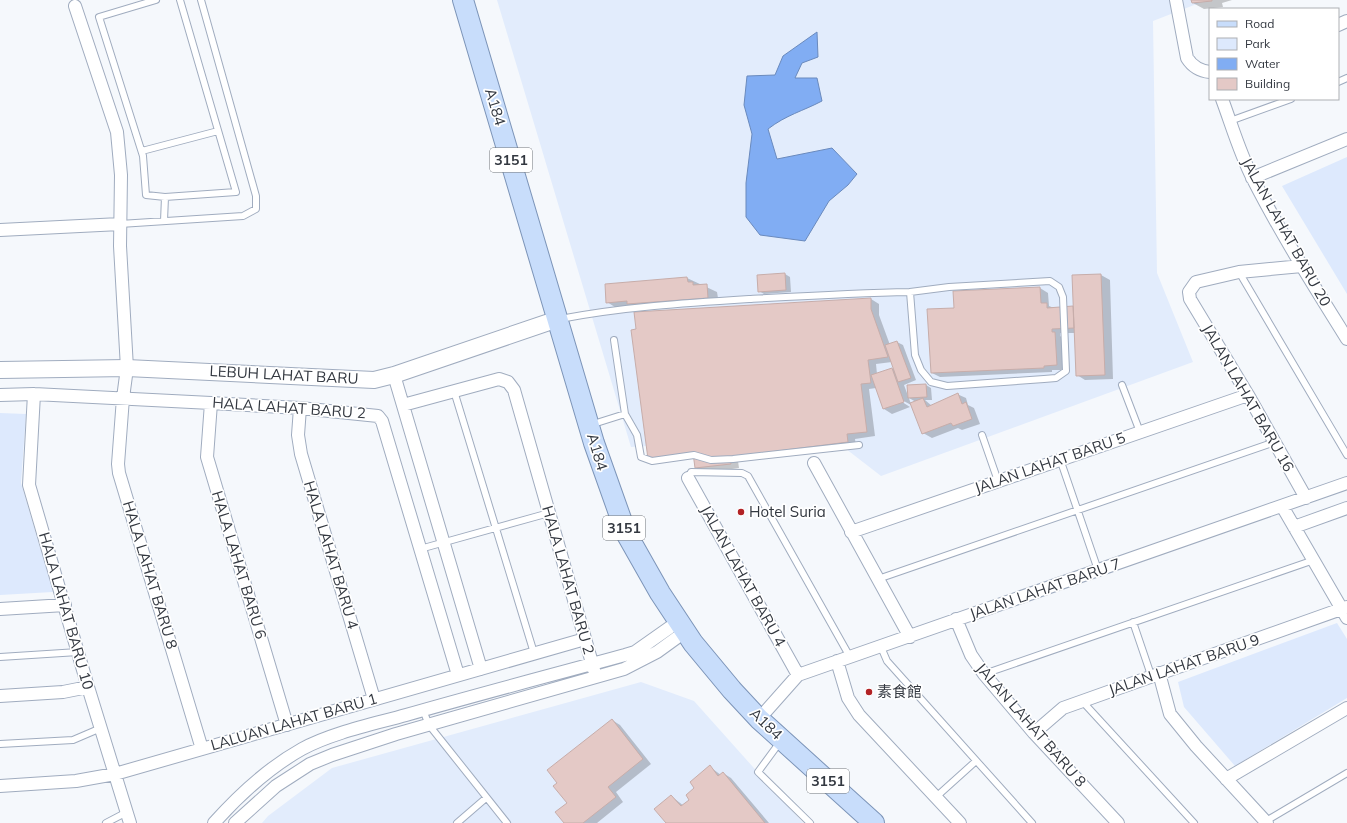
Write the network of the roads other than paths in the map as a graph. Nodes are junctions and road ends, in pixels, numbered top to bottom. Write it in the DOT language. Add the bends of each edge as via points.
graph roads {
  1 [pos="156,0"];
  2 [pos="180,0"];
  3 [pos="201,0"];
  4 [pos="463,0"];
  5 [pos="1176,0"];
  6 [pos="73,3"];
  7 [pos="1209,72"];
  8 [pos="1222,100"];
  9 [pos="1287,100"];
  10 [pos="1230,121"];
  11 [pos="218,130"];
  12 [pos="1347,139"];
  13 [pos="142,151"];
  14 [pos="1252,178"];
  15 [pos="165,198"];
  16 [pos="164,221"];
  17 [pos="120,224"];
  18 [pos="0,230"];
  19 [pos="1302,266"];
  20 [pos="1239,272"];
  21 [pos="910,292"];
  22 [pos="558,319"];
  23 [pos="1347,339"];
  24 [pos="614,340"];
  25 [pos="127,368"];
  26 [pos="0,370"];
  27 [pos="394,375"];
  28 [pos="1122,384"];
  29 [pos="454,391"];
  30 [pos="34,394"];
  31 [pos="0,395"];
  32 [pos="1248,395"];
  33 [pos="123,398"];
  34 [pos="211,403"];
  35 [pos="403,405"];
  36 [pos="300,408"];
  37 [pos="625,414"];
  38 [pos="589,425"];
  39 [pos="1140,432"];
  40 [pos="982,435"];
  41 [pos="1275,442"];
  42 [pos="859,445"];
  43 [pos="1347,455"];
  44 [pos="1060,459"];
  45 [pos="814,463"];
  46 [pos="688,478"];
  47 [pos="998,481"];
  48 [pos="1347,483"];
  49 [pos="1306,498"];
  50 [pos="1282,506"];
  51 [pos="1347,508"];
  52 [pos="1077,510"];
  53 [pos="549,513"];
  54 [pos="1294,527"];
  55 [pos="496,528"];
  56 [pos="851,532"];
  57 [pos="443,542"];
  58 [pos="420,548"];
  59 [pos="1314,560"];
  60 [pos="1098,570"];
  61 [pos="878,579"];
  62 [pos="65,605"];
  63 [pos="0,608"];
  64 [pos="1345,612"];
  65 [pos="956,620"];
  66 [pos="1133,622"];
  67 [pos="682,626"];
  68 [pos="910,637"];
  69 [pos="585,639"];
  70 [pos="881,647"];
  71 [pos="78,652"];
  72 [pos="534,653"];
  73 [pos="0,656"];
  74 [pos="850,657"];
  75 [pos="837,661"];
  76 [pos="592,664"];
  77 [pos="481,669"];
  78 [pos="984,674"];
  79 [pos="1155,674"];
  80 [pos="458,675"];
  81 [pos="798,675"];
  82 [pos="595,677"];
  83 [pos="88,687"];
  84 [pos="0,696"];
  85 [pos="374,700"];
  86 [pos="1082,701"];
  87 [pos="1347,708"];
  88 [pos="423,710"];
  89 [pos="759,719"];
  90 [pos="287,724"];
  91 [pos="429,725"];
  92 [pos="101,728"];
  93 [pos="1034,733"];
  94 [pos="782,740"];
  95 [pos="0,744"];
  96 [pos="202,749"];
  97 [pos="976,761"];
  98 [pos="1347,773"];
  99 [pos="115,774"];
  100 [pos="1226,779"];
  101 [pos="0,786"];
  102 [pos="936,797"];
  103 [pos="486,798"];
  104 [pos="129,818"];
  105 [pos="1267,822"];
  106 [pos="106,823"];
  107 [pos="214,823"];
  108 [pos="235,823"];
  109 [pos="457,823"];
  110 [pos="507,823"];
  111 [pos="810,823"];
  112 [pos="874,823"];
  113 [pos="960,823"];
  114 [pos="1032,823"];
  115 [pos="1118,823"];
  116 [pos="1194,823"];
  1 -- 13 [label="lane" via="99,17"];
  2 -- 11 [label="lane"];
  3 -- 16 [label="lane" via="256,196 256,209 243,216"];
  4 -- 22 [label="main road, A184 / 3151"];
  5 -- 7 [label="street" via="1187,58 1191,64"];
  6 -- 17 [label="street, HALA LAHAT BARU 8" via="117,132 121,175"];
  8 -- 10 [label="street, JALAN LAHAT BARU 20"];
  9 -- 10 [label="lane"];
  10 -- 14 [label="street, JALAN LAHAT BARU 20"];
  11 -- 13 [label="lane"];
  11 -- 15 [label="lane" via="236,192"];
  12 -- 14 [label="street"];
  13 -- 15 [label="lane" via="146,195"];
  14 -- 19 [label="street, JALAN LAHAT BARU 20"];
  15 -- 16 [label="lane"];
  16 -- 17 [label="lane"];
  17 -- 18 [label="street"];
  17 -- 25 [label="street, HALA LAHAT BARU 8"];
  19 -- 20 [label="street"];
  19 -- 23 [label="street, JALAN LAHAT BARU 20"];
  20 -- 32 [label="street, JALAN LAHAT BARU 16" via="1196,282 1189,292 1190,299"];
  20 -- 43 [label="lane"];
  21 -- 21 [label="lane" via="915,355 921,370 931,382 947,386 1044,379 1056,378 1066,371 1063,297 1059,288 1050,280 949,286"];
  21 -- 22 [label="lane" via="654,304"];
  22 -- 27 [label="street, LEBUH LAHAT BARU"];
  22 -- 38 [label="main road, A184 / 3151"];
  24 -- 37 [label="lane"];
  25 -- 26 [label="street, LEBUH LAHAT BARU"];
  25 -- 27 [label="street, LEBUH LAHAT BARU" via="374,380"];
  25 -- 33 [label="street, HALA LAHAT BARU 8"];
  27 -- 35 [label="street"];
  28 -- 39 [label="lane"];
  29 -- 35 [label="street, HALA LAHAT BARU 2"];
  29 -- 53 [label="street, HALA LAHAT BARU 2" via="499,379 508,382 514,390"];
  29 -- 55 [label="lane"];
  30 -- 31 [label="street, HALA LAHAT BARU 2"];
  30 -- 33 [label="street, HALA LAHAT BARU 2"];
  30 -- 62 [label="street, HALA LAHAT BARU 10" via="29,485"];
  32 -- 39 [label="street, JALAN LAHAT BARU 5"];
  32 -- 41 [label="street, JALAN LAHAT BARU 16"];
  33 -- 34 [label="street, HALA LAHAT BARU 2"];
  33 -- 96 [label="street, HALA LAHAT BARU 8" via="118,464 120,473"];
  34 -- 36 [label="street, HALA LAHAT BARU 2"];
  34 -- 90 [label="street, HALA LAHAT BARU 6" via="207,457"];
  35 -- 57 [label="street"];
  36 -- 58 [label="street, HALA LAHAT BARU 2" via="378,416 382,421"];
  36 -- 85 [label="street, HALA LAHAT BARU 4" via="298,435 301,454"];
  37 -- 38 [label="lane"];
  37 -- 42 [label="lane" via="637,435 641,457 652,461 694,455 711,460 733,460"];
  38 -- 67 [label="main road, A184 / 3151" via="626,533"];
  39 -- 44 [label="street, JALAN LAHAT BARU 5"];
  40 -- 47 [label="lane"];
  41 -- 49 [label="street, JALAN LAHAT BARU 16"];
  41 -- 52 [label="lane"];
  44 -- 47 [label="street, JALAN LAHAT BARU 5"];
  44 -- 52 [label="lane"];
  45 -- 56 [label="street"];
  46 -- 74 [label="lane" via="691,472 700,471 742,473 748,476"];
  46 -- 81 [label="street, JALAN LAHAT BARU 4"];
  47 -- 56 [label="street, JALAN LAHAT BARU 5"];
  48 -- 49 [label="street, JALAN LAHAT BARU 7"];
  49 -- 50 [label="street, JALAN LAHAT BARU 7"];
  50 -- 54 [label="street"];
  50 -- 60 [label="street, JALAN LAHAT BARU 7"];
  51 -- 54 [label="street"];
  52 -- 60 [label="lane"];
  52 -- 61 [label="lane"];
  53 -- 55 [label="lane"];
  53 -- 69 [label="street, HALA LAHAT BARU 2"];
  54 -- 59 [label="street"];
  55 -- 57 [label="lane"];
  55 -- 72 [label="lane"];
  56 -- 61 [label="street"];
  57 -- 58 [label="lane"];
  57 -- 77 [label="street"];
  58 -- 80 [label="street, HALA LAHAT BARU 2"];
  59 -- 64 [label="street"];
  59 -- 66 [label="lane"];
  60 -- 65 [label="street, JALAN LAHAT BARU 7"];
  61 -- 68 [label="street"];
  62 -- 63 [label="street"];
  62 -- 71 [label="street, HALA LAHAT BARU 10"];
  64 -- 79 [label="street, JALAN LAHAT BARU 9"];
  65 -- 68 [label="street, JALAN LAHAT BARU 7"];
  65 -- 78 [label="street, JALAN LAHAT BARU 8" via="970,655"];
  66 -- 78 [label="lane"];
  66 -- 79 [label="lane"];
  67 -- 76 [label="street" via="635,652"];
  67 -- 82 [label="street" via="638,662 624,670"];
  67 -- 89 [label="main road, A184 / 3151" via="716,671"];
  68 -- 70 [label="street, JALAN LAHAT BARU 7"];
  69 -- 72 [label="street, LALUAN LAHAT BARU 1"];
  69 -- 76 [label="street, HALA LAHAT BARU 2"];
  70 -- 74 [label="street, JALAN LAHAT BARU 7"];
  70 -- 97 [label="lane" via="887,661"];
  71 -- 73 [label="lane"];
  71 -- 83 [label="street, HALA LAHAT BARU 10"];
  72 -- 77 [label="street, LALUAN LAHAT BARU 1"];
  74 -- 75 [label="street, JALAN LAHAT BARU 7"];
  75 -- 81 [label="street, JALAN LAHAT BARU 7"];
  75 -- 102 [label="street" via="848,698 859,715"];
  76 -- 82 [label="street, HALA LAHAT BARU 2"];
  76 -- 88 [label="street"];
  77 -- 80 [label="street, LALUAN LAHAT BARU 1"];
  78 -- 93 [label="street, JALAN LAHAT BARU 8"];
  79 -- 86 [label="street, JALAN LAHAT BARU 9"];
  79 -- 100 [label="street" via="1170,714"];
  80 -- 85 [label="street, LALUAN LAHAT BARU 1"];
  81 -- 89 [label="street, JALAN LAHAT BARU 7"];
  82 -- 91 [label="street"];
  83 -- 84 [label="street" via="63,692"];
  83 -- 92 [label="street, HALA LAHAT BARU 10"];
  85 -- 90 [label="street, LALUAN LAHAT BARU 1"];
  86 -- 93 [label="street, JALAN LAHAT BARU 9" via="1063,708"];
  86 -- 116 [label="lane"];
  87 -- 100 [label="street"];
  88 -- 91 [label="lane"];
  88 -- 107 [label="street" via="324,740 303,749 268,771"];
  89 -- 94 [label="main road, A184 / 3151"];
  90 -- 96 [label="street, LALUAN LAHAT BARU 1"];
  91 -- 103 [label="lane"];
  91 -- 108 [label="street" via="357,746 310,764 276,786"];
  92 -- 95 [label="lane" via="73,740"];
  92 -- 99 [label="street, HALA LAHAT BARU 10"];
  93 -- 115 [label="street, JALAN LAHAT BARU 8"];
  94 -- 111 [label="lane" via="758,772"];
  94 -- 112 [label="main road, A184 / 3151"];
  96 -- 99 [label="street, LALUAN LAHAT BARU 1"];
  97 -- 102 [label="lane"];
  97 -- 114 [label="lane"];
  98 -- 105 [label="lane"];
  99 -- 101 [label="street, LALUAN LAHAT BARU 1" via="76,781"];
  99 -- 104 [label="street, HALA LAHAT BARU 10"];
  100 -- 105 [label="street"];
  102 -- 113 [label="street"];
  103 -- 109 [label="lane"];
  103 -- 110 [label="lane"];
  104 -- 106 [label="lane"];
}
